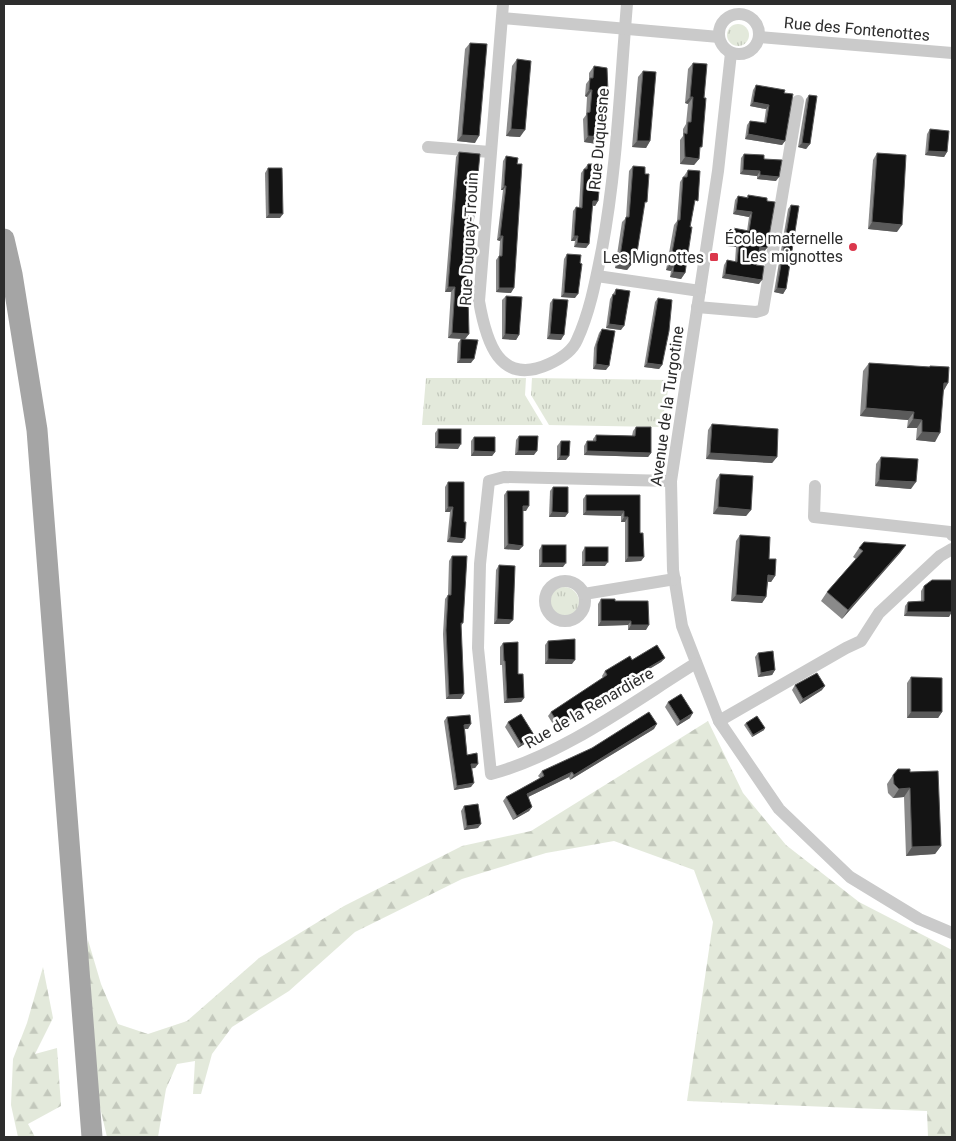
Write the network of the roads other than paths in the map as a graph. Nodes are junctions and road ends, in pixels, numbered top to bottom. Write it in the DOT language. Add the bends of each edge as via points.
graph roads {
  1 [pos="503,4"];
  2 [pos="627,4"];
  3 [pos="742,9"];
  4 [pos="502,18"];
  5 [pos="625,28"];
  6 [pos="719,37"];
  7 [pos="759,37"];
  8 [pos="731,53"];
  9 [pos="952,53"];
  10 [pos="798,101"];
  11 [pos="428,147"];
  12 [pos="490,152"];
  13 [pos="4,239"];
  14 [pos="597,276"];
  15 [pos="700,291"];
  16 [pos="697,307"];
  17 [pos="670,481"];
  18 [pos="815,486"];
  19 [pos="952,535"];
  20 [pos="952,549"];
  21 [pos="676,579"];
  22 [pos="584,594"];
  23 [pos="696,663"];
  24 [pos="719,721"];
  25 [pos="68,848"];
  26 [pos="952,932"];
  27 [pos="80,1137"];
  28 [pos="92,1137"];
  1 -- 4 [label="street, Rue Duguay-Trouin"];
  2 -- 5 [label="street, Rue Duquesne"];
  3 -- 6 [label="street" via="724,21"];
  3 -- 7 [label="street" via="757,26"];
  4 -- 5 [label="street"];
  4 -- 12 [label="street, Rue Duguay-Trouin"];
  5 -- 6 [label="street"];
  5 -- 14 [label="street, Rue Duquesne" via="614,163"];
  6 -- 8 [label="street"];
  7 -- 8 [label="street" via="752,50"];
  7 -- 9 [label="street, Rue des Fontenottes"];
  8 -- 15 [label="street, Avenue de la Turgotine"];
  10 -- 16 [label="street, Avenue de la Turgotine" via="763,310"];
  11 -- 12 [label="street"];
  12 -- 14 [label="street, Rue Duguay-Trouin" via="479,301 484,331 495,354 510,369 534,371 561,359 577,342"];
  13 -- 25 [label="main road" via="37,430"];
  14 -- 15 [label="street"];
  15 -- 16 [label="street, Avenue de la Turgotine"];
  16 -- 17 [label="street, Avenue de la Turgotine"];
  17 -- 21 [label="street, Avenue de la Turgotine"];
  17 -- 23 [label="street, Rue de la Renardière" via="504,477 489,481 480,564 478,648 491,774 520,766 562,746"];
  18 -- 19 [label="street" via="814,517 950,532"];
  20 -- 24 [label="street" via="940,556 879,613 861,641"];
  21 -- 22 [label="street"];
  21 -- 23 [label="street, Avenue de la Turgotine" via="682,626"];
  23 -- 24 [label="street, Avenue de la Turgotine"];
  24 -- 26 [label="street, Avenue de la Turgotine" via="780,809 850,877 919,919"];
  25 -- 27 [label="main road" via="70,991"];
  25 -- 28 [label="main road"];
}
